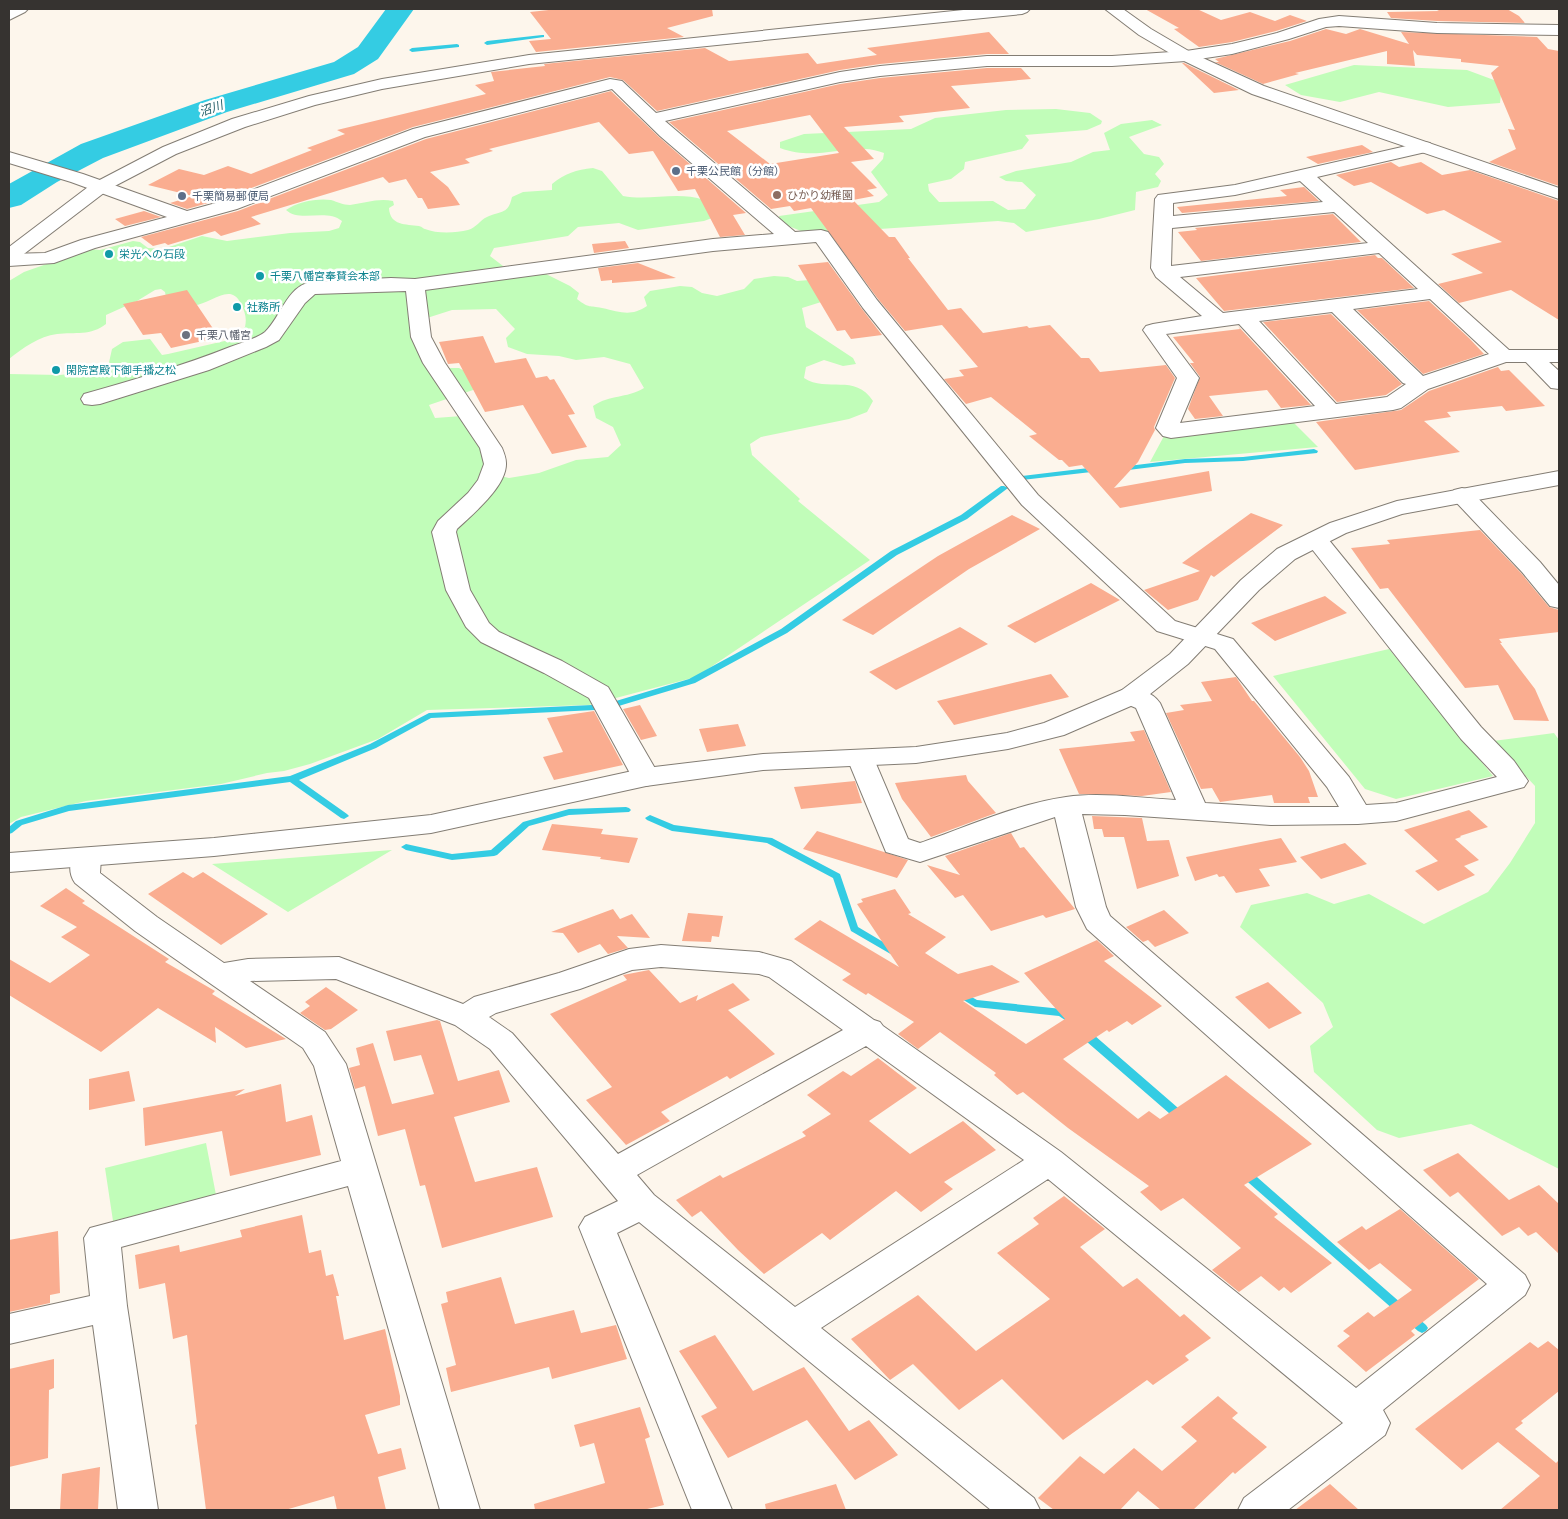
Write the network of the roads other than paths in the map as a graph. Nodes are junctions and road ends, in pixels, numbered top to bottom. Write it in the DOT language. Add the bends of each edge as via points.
graph roads {
  1 [pos="20,9"];
  2 [pos="1022,9"];
  3 [pos="1113,9"];
  4 [pos="9,15"];
  5 [pos="1559,30"];
  6 [pos="1186,56"];
  7 [pos="654,119"];
  8 [pos="1424,147"];
  9 [pos="23,162"];
  10 [pos="9,173"];
  11 [pos="1303,174"];
  12 [pos="101,186"];
  13 [pos="1559,194"];
  14 [pos="1338,206"];
  15 [pos="186,217"];
  16 [pos="1163,223"];
  17 [pos="789,237"];
  18 [pos="1384,248"];
  19 [pos="9,256"];
  20 [pos="9,260"];
  21 [pos="1163,273"];
  22 [pos="415,285"];
  23 [pos="1434,292"];
  24 [pos="1338,305"];
  25 [pos="1244,317"];
  26 [pos="1219,320"];
  27 [pos="1504,356"];
  28 [pos="1531,356"];
  29 [pos="1559,356"];
  30 [pos="1559,383"];
  31 [pos="1420,384"];
  32 [pos="92,399"];
  33 [pos="1331,411"];
  34 [pos="1559,478"];
  35 [pos="1462,495"];
  36 [pos="1316,539"];
  37 [pos="1559,601"];
  38 [pos="1201,637"];
  39 [pos="1131,696"];
  40 [pos="861,758"];
  41 [pos="646,777"];
  42 [pos="1066,806"];
  43 [pos="1195,811"];
  44 [pos="1358,815"];
  45 [pos="86,858"];
  46 [pos="9,863"];
  47 [pos="220,974"];
  48 [pos="466,1017"];
  49 [pos="869,1030"];
  50 [pos="1049,1161"];
  51 [pos="361,1169"];
  52 [pos="614,1172"];
  53 [pos="642,1205"];
  54 [pos="109,1306"];
  55 [pos="793,1327"];
  56 [pos="9,1329"];
  57 [pos="1356,1410"];
  58 [pos="138,1510"];
  59 [pos="460,1510"];
  60 [pos="712,1510"];
  61 [pos="1020,1510"];
  62 [pos="1258,1510"];
  1 -- 4 [label="street"];
  2 -- 12 [label="street" via="582,53 388,81 301,103 222,129"];
  3 -- 6 [label="street"];
  5 -- 6 [label="street" via="1324,22 1232,49"];
  6 -- 7 [label="street" via="1112,61 987,61 880,71 831,78"];
  6 -- 8 [label="street" via="1258,90"];
  7 -- 15 [label="street" via="616,84 610,84 420,133 260,195"];
  7 -- 17 [label="street"];
  8 -- 11 [label="street"];
  8 -- 13 [label="street"];
  9 -- 10 [label="street"];
  9 -- 12 [label="street"];
  11 -- 14 [label="street"];
  11 -- 16 [label="street" via="1235,190 1170,196 1164,199"];
  12 -- 15 [label="street"];
  12 -- 19 [label="street"];
  14 -- 16 [label="street"];
  14 -- 18 [label="street"];
  15 -- 20 [label="street" via="47,259"];
  16 -- 21 [label="street"];
  17 -- 22 [label="street"];
  17 -- 38 [label="street" via="821,236 870,304 1030,500 1166,626"];
  18 -- 21 [label="street"];
  18 -- 23 [label="street"];
  21 -- 26 [label="street"];
  22 -- 32 [label="street" via="310,288 298,299 272,336 259,343 202,366"];
  22 -- 41 [label="street" via="420,337 491,448 495,464 492,476 444,532 458,590 479,627 490,637 599,693"];
  23 -- 24 [label="street"];
  23 -- 27 [label="street"];
  24 -- 25 [label="street"];
  24 -- 31 [label="street"];
  25 -- 26 [label="street"];
  25 -- 33 [label="street"];
  26 -- 33 [label="street" via="1153,330 1188,378 1167,428 1171,431"];
  27 -- 28 [label="street"];
  27 -- 31 [label="street"];
  28 -- 29 [label="street"];
  28 -- 30 [label="street"];
  31 -- 33 [label="street" via="1393,403"];
  34 -- 35 [label="street"];
  35 -- 36 [label="street" via="1369,516"];
  35 -- 37 [label="street"];
  36 -- 38 [label="street" via="1286,554 1250,585"];
  36 -- 44 [label="street" via="1471,733 1514,781 1396,812"];
  38 -- 39 [label="street" via="1179,659"];
  38 -- 44 [label="street" via="1224,644 1339,782"];
  39 -- 40 [label="street" via="1054,729 1008,741 944,752"];
  39 -- 43 [label="street" via="1147,703"];
  40 -- 41 [label="street" via="763,762"];
  40 -- 42 [label="street" via="896,845 920,853 1038,812"];
  41 -- 45 [label="street" via="431,824"];
  42 -- 43 [label="street" via="1096,804"];
  42 -- 57 [label="street" via="1091,907 1098,922 1512,1285"];
  43 -- 44 [label="street" via="1323,818"];
  45 -- 46 [label="street"];
  45 -- 47 [label="street" via="86,876 146,924"];
  47 -- 48 [label="street" via="248,970 339,968"];
  47 -- 51 [label="street" via="314,1040 330,1064"];
  48 -- 49 [label="street" via="485,1005 629,960 661,956 759,963 780,969"];
  48 -- 52 [label="street" via="501,1041"];
  49 -- 50 [label="street"];
  49 -- 52 [label="street"];
  50 -- 55 [label="street"];
  50 -- 57 [label="street"];
  51 -- 54 [label="street" via="102,1238"];
  51 -- 59 [label="street"];
  52 -- 53 [label="street"];
  53 -- 55 [label="street"];
  53 -- 60 [label="street" via="597,1227"];
  54 -- 56 [label="street"];
  54 -- 58 [label="street"];
  55 -- 61 [label="street"];
  57 -- 62 [label="street" via="1371,1423"];
}
